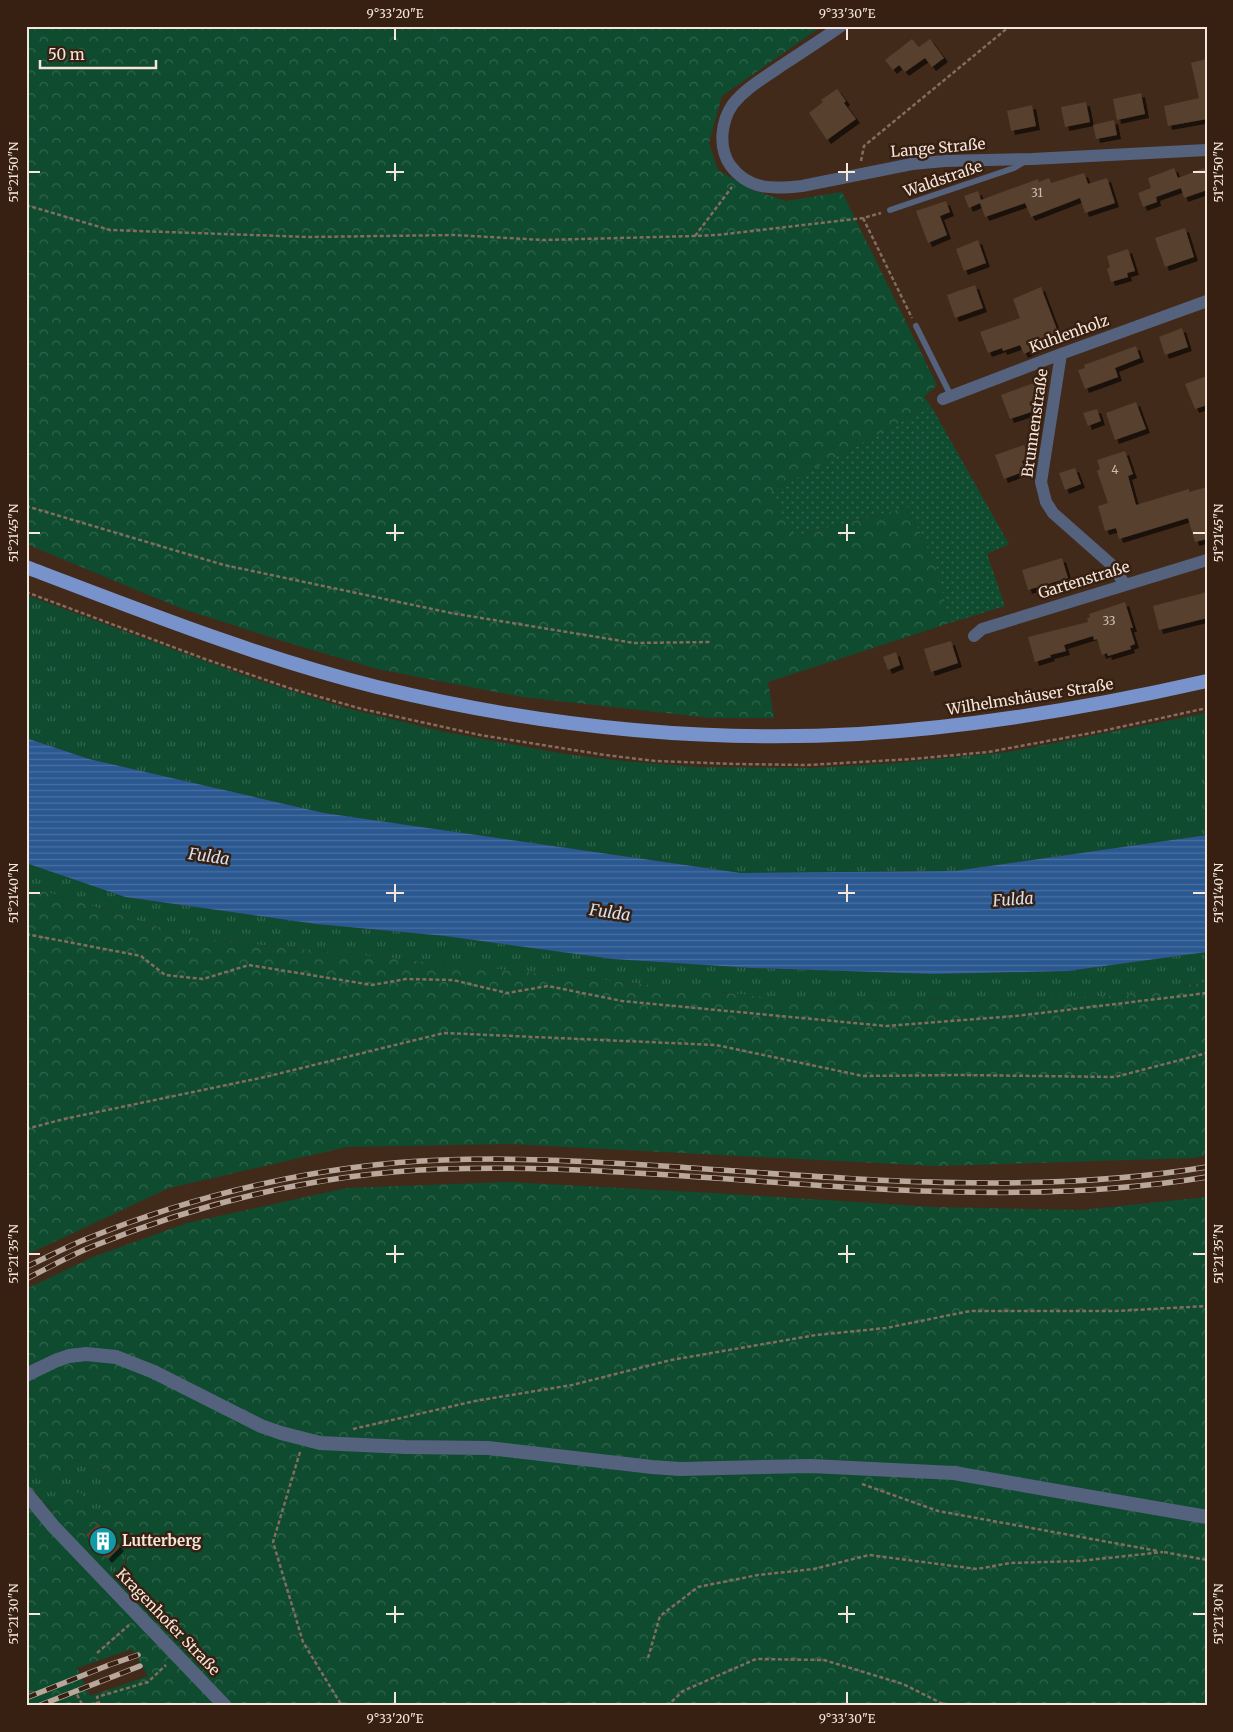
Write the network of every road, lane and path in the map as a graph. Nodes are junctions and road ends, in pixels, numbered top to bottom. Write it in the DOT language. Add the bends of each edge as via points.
graph roads {
  1 [pos="841,26"];
  2 [pos="1010,26"];
  3 [pos="1207,150"];
  4 [pos="1032,158"];
  5 [pos="740,175"];
  6 [pos="858,175"];
  7 [pos="26,205"];
  8 [pos="890,210"];
  9 [pos="862,218"];
  10 [pos="695,236"];
  11 [pos="1207,301"];
  12 [pos="916,326"];
  13 [pos="1061,354"];
  14 [pos="947,398"];
  15 [pos="26,506"];
  16 [pos="1207,560"];
  17 [pos="26,567"];
  18 [pos="1125,585"];
  19 [pos="974,636"];
  20 [pos="710,642"];
  21 [pos="1207,681"];
  22 [pos="26,934"];
  23 [pos="1207,993"];
  24 [pos="1207,1053"];
  25 [pos="26,1129"];
  26 [pos="1207,1306"];
  27 [pos="26,1375"];
  28 [pos="351,1429"];
  29 [pos="304,1439"];
  30 [pos="857,1482"];
  31 [pos="26,1493"];
  32 [pos="1207,1517"];
  33 [pos="1163,1552"];
  34 [pos="1207,1560"];
  35 [pos="130,1624"];
  36 [pos="97,1653"];
  37 [pos="648,1658"];
  38 [pos="168,1664"];
  39 [pos="74,1689"];
  40 [pos="83,1706"];
  41 [pos="90,1706"];
  42 [pos="226,1706"];
  43 [pos="342,1706"];
  44 [pos="667,1706"];
  45 [pos="948,1706"];
  1 -- 5 [label="street, Lange Straße" via="750,87 733,105 724,124 722,143 725,157"];
  2 -- 6 [label="path" via="864,146"];
  3 -- 4 [label="street, Lange Straße"];
  4 -- 6 [label="street, Lange Straße" via="912,164"];
  4 -- 8 [label="lane, Waldstraße" via="1014,168"];
  5 -- 6 [label="street, Lange Straße" via="749,182 769,188 802,186"];
  5 -- 10 [label="path"];
  7 -- 10 [label="path" via="110,230 309,237 454,235 543,240"];
  8 -- 9 [label="path"];
  9 -- 10 [label="path"];
  9 -- 12 [label="path"];
  11 -- 13 [label="street, Kuhlenholz"];
  12 -- 14 [label="lane"];
  13 -- 14 [label="street, Kuhlenholz"];
  13 -- 18 [label="street, Brunnenstraße" via="1044,458 1043,493 1053,513 1113,566"];
  15 -- 20 [label="path" via="224,565 451,613 634,643"];
  16 -- 18 [label="street, Gartenstraße"];
  17 -- 21 [label="main road, Wilhelmshäuser Straße" via="254,652 324,673 438,701 554,721 621,728 739,735 857,734 1009,719"];
  18 -- 19 [label="street, Gartenstraße" via="982,629"];
  22 -- 23 [label="path" via="141,956 165,975 203,979 249,965 372,985 406,979 453,980 508,993 548,986 622,1001 886,1026 1016,1016"];
  24 -- 25 [label="path" via="1115,1077 862,1076 716,1045 444,1033 265,1077"];
  26 -- 28 [label="path" via="1116,1311 970,1312 671,1360 572,1385 475,1401"];
  27 -- 29 [label="street" via="69,1356 116,1357 154,1372 261,1426"];
  29 -- 32 [label="street" via="320,1443 488,1448 652,1468 811,1466 954,1474"];
  29 -- 43 [label="path" via="273,1542 304,1642"];
  30 -- 33 [label="path" via="938,1511"];
  31 -- 42 [label="street, Kragenhofer Straße" via="53,1526"];
  33 -- 34 [label="path"];
  33 -- 37 [label="path" via="1080,1562 1010,1563 977,1569 869,1555 814,1569 758,1575 698,1587 660,1616"];
  35 -- 36 [label="path"];
  38 -- 41 [label="path" via="148,1682 97,1697 99,1702"];
  39 -- 40 [label="path"];
  44 -- 45 [label="path" via="683,1691 756,1659 766,1659 824,1660 903,1684"];
}
